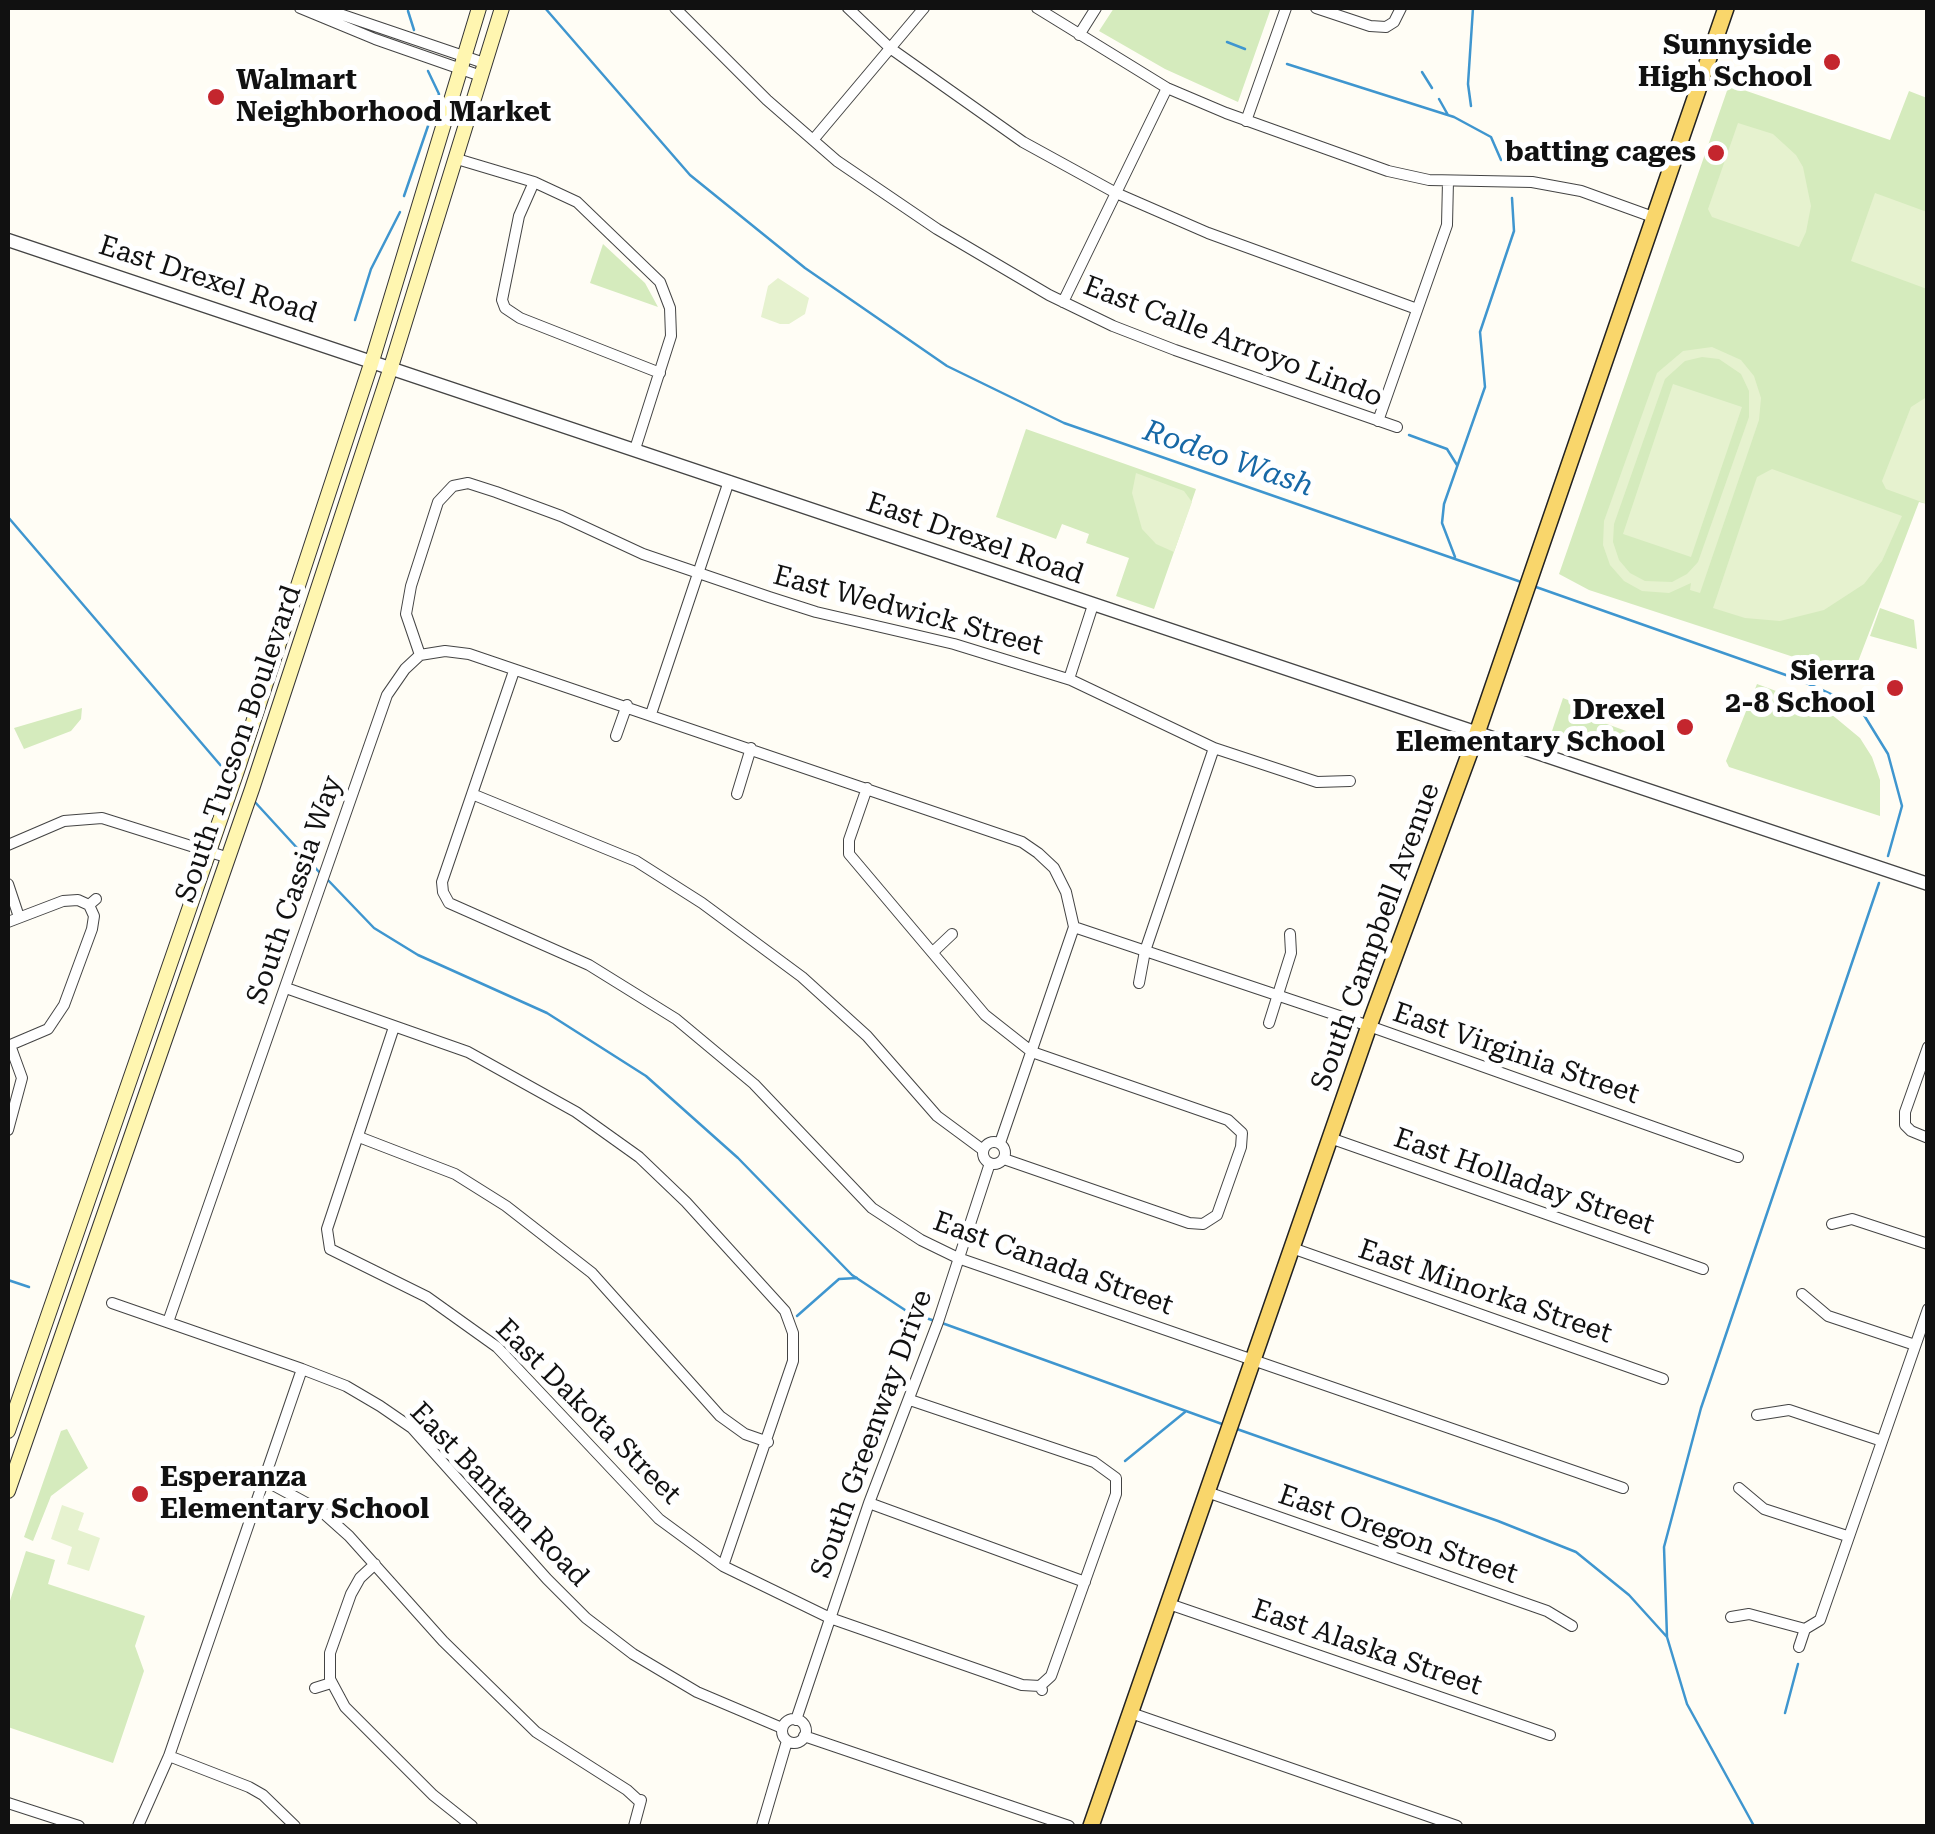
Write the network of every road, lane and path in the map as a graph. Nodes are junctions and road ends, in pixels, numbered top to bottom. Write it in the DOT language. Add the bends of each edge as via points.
graph roads {
  1 [pos="300,8"];
  2 [pos="322,8"];
  3 [pos="479,8"];
  4 [pos="502,8"];
  5 [pos="675,8"];
  6 [pos="848,8"];
  7 [pos="924,8"];
  8 [pos="1037,8"];
  9 [pos="1096,8"];
  10 [pos="1286,8"];
  11 [pos="1316,8"];
  12 [pos="1401,8"];
  13 [pos="1726,8"];
  14 [pos="1079,36"];
  15 [pos="890,48"];
  16 [pos="463,63"];
  17 [pos="483,69"];
  18 [pos="1167,88"];
  19 [pos="1246,120"];
  20 [pos="813,140"];
  21 [pos="457,159"];
  22 [pos="1448,180"];
  23 [pos="534,182"];
  24 [pos="1116,193"];
  25 [pos="1653,217"];
  26 [pos="8,240"];
  27 [pos="1063,302"];
  28 [pos="1418,309"];
  29 [pos="372,361"];
  30 [pos="391,367"];
  31 [pos="660,372"];
  32 [pos="1378,421"];
  33 [pos="1397,427"];
  34 [pos="635,450"];
  35 [pos="730,481"];
  36 [pos="699,573"];
  37 [pos="1094,605"];
  38 [pos="420,655"];
  39 [pos="514,671"];
  40 [pos="1069,679"];
  41 [pos="626,705"];
  42 [pos="651,714"];
  43 [pos="1477,733"];
  44 [pos="616,736"];
  45 [pos="752,748"];
  46 [pos="1214,748"];
  47 [pos="1350,782"];
  48 [pos="867,788"];
  49 [pos="472,794"];
  50 [pos="737,794"];
  51 [pos="8,845"];
  52 [pos="209,852"];
  53 [pos="228,858"];
  54 [pos="8,884"];
  55 [pos="1928,884"];
  56 [pos="13,919"];
  57 [pos="1074,927"];
  58 [pos="952,934"];
  59 [pos="1290,934"];
  60 [pos="1146,951"];
  61 [pos="933,952"];
  62 [pos="1139,982"];
  63 [pos="286,988"];
  64 [pos="1278,996"];
  65 [pos="1270,1023"];
  66 [pos="1369,1026"];
  67 [pos="394,1027"];
  68 [pos="9,1046"];
  69 [pos="1928,1047"];
  70 [pos="1032,1052"];
  71 [pos="1906,1125"];
  72 [pos="8,1130"];
  73 [pos="1892,1130"];
  74 [pos="359,1137"];
  75 [pos="1330,1138"];
  76 [pos="1928,1138"];
  77 [pos="1000,1143"];
  78 [pos="983,1150"];
  79 [pos="1738,1157"];
  80 [pos="1004,1159"];
  81 [pos="990,1164"];
  82 [pos="1832,1224"];
  83 [pos="1928,1244"];
  84 [pos="1292,1248"];
  85 [pos="958,1258"];
  86 [pos="1703,1269"];
  87 [pos="1802,1294"];
  88 [pos="112,1303"];
  89 [pos="1928,1309"];
  90 [pos="168,1322"];
  91 [pos="1915,1345"];
  92 [pos="1253,1360"];
  93 [pos="302,1369"];
  94 [pos="1663,1378"];
  95 [pos="910,1400"];
  96 [pos="1757,1415"];
  97 [pos="8,1432"];
  98 [pos="1882,1441"];
  99 [pos="768,1442"];
  100 [pos="12,1466"];
  101 [pos="264,1480"];
  102 [pos="1623,1488"];
  103 [pos="1739,1488"];
  104 [pos="8,1491"];
  105 [pos="1207,1492"];
  106 [pos="869,1503"];
  107 [pos="1847,1536"];
  108 [pos="375,1564"];
  109 [pos="724,1566"];
  110 [pos="1084,1582"];
  111 [pos="1169,1604"];
  112 [pos="830,1618"];
  113 [pos="1731,1618"];
  114 [pos="1572,1626"];
  115 [pos="1806,1628"];
  116 [pos="1799,1646"];
  117 [pos="331,1683"];
  118 [pos="315,1688"];
  119 [pos="1131,1713"];
  120 [pos="796,1720"];
  121 [pos="782,1728"];
  122 [pos="1550,1735"];
  123 [pos="804,1736"];
  124 [pos="787,1741"];
  125 [pos="169,1756"];
  126 [pos="8,1803"];
  127 [pos="284,1816"];
  128 [pos="79,1826"];
  129 [pos="138,1826"];
  130 [pos="274,1826"];
  131 [pos="295,1826"];
  132 [pos="472,1826"];
  133 [pos="634,1826"];
  134 [pos="762,1826"];
  135 [pos="1069,1826"];
  136 [pos="1092,1826"];
  137 [pos="1457,1826"];
  1 -- 16 [label="street" via="374,39"];
  2 -- 16 [label="street"];
  3 -- 16 [label="main road, South Tucson Boulevard"];
  4 -- 17 [label="main road, South Tucson Boulevard"];
  5 -- 20 [label="street, East Calle Arroyo Lindo"];
  6 -- 15 [label="street"];
  7 -- 15 [label="street"];
  8 -- 14 [label="street"];
  9 -- 14 [label="street"];
  10 -- 19 [label="street"];
  11 -- 12 [label="street" via="1388,31"];
  13 -- 25 [label="main road, South Campbell Avenue"];
  14 -- 18 [label="street"];
  15 -- 20 [label="street"];
  15 -- 24 [label="street" via="1023,142"];
  16 -- 17 [label="street"];
  16 -- 29 [label="main road, South Tucson Boulevard"];
  17 -- 21 [label="main road, South Tucson Boulevard"];
  18 -- 19 [label="street"];
  18 -- 24 [label="street"];
  19 -- 22 [label="street" via="1388,171"];
  20 -- 27 [label="street, East Calle Arroyo Lindo" via="938,228"];
  21 -- 23 [label="street"];
  21 -- 30 [label="main road, South Tucson Boulevard"];
  22 -- 25 [label="street" via="1532,182"];
  22 -- 28 [label="street" via="1447,225"];
  23 -- 31 [label="street" via="577,202 660,282 671,336"];
  23 -- 31 [label="street" via="519,216 501,310"];
  24 -- 27 [label="street"];
  24 -- 28 [label="street"];
  25 -- 43 [label="main road, South Campbell Avenue"];
  26 -- 29 [label="street, East Drexel Road"];
  27 -- 32 [label="street, East Calle Arroyo Lindo" via="1160,344"];
  28 -- 32 [label="street"];
  29 -- 30 [label="street, East Drexel Road"];
  29 -- 52 [label="main road, South Tucson Boulevard"];
  30 -- 34 [label="street, East Drexel Road"];
  30 -- 53 [label="main road, South Tucson Boulevard"];
  31 -- 34 [label="street"];
  32 -- 33 [label="street, East Calle Arroyo Lindo"];
  34 -- 35 [label="street, East Drexel Road"];
  35 -- 36 [label="street"];
  35 -- 37 [label="street, East Drexel Road"];
  36 -- 38 [label="street, East Wedwick Street" via="496,492 451,484 438,502 410,586 406,614"];
  36 -- 40 [label="street, East Wedwick Street" via="816,612"];
  36 -- 42 [label="street"];
  37 -- 40 [label="street"];
  37 -- 43 [label="street, East Drexel Road"];
  38 -- 39 [label="street" via="469,654"];
  38 -- 63 [label="street, South Cassia Way" via="387,695"];
  39 -- 41 [label="street"];
  39 -- 49 [label="street"];
  40 -- 46 [label="street, East Wedwick Street"];
  41 -- 42 [label="street"];
  41 -- 44 [label="street"];
  42 -- 45 [label="street"];
  43 -- 55 [label="street, East Drexel Road"];
  43 -- 66 [label="main road, South Campbell Avenue"];
  45 -- 48 [label="street"];
  45 -- 50 [label="street"];
  46 -- 47 [label="street, East Wedwick Street" via="1317,782"];
  46 -- 60 [label="street"];
  48 -- 57 [label="street" via="1038,852 1066,892"];
  48 -- 61 [label="street" via="848,854"];
  49 -- 78 [label="street" via="636,862 702,903 802,976 867,1036 937,1116"];
  49 -- 85 [label="street, East Canada Street" via="440,894 589,965 676,1019 754,1084 872,1208"];
  51 -- 52 [label="street" via="64,821 102,818"];
  52 -- 53 [label="street"];
  52 -- 97 [label="main road, South Tucson Boulevard"];
  53 -- 100 [label="main road, South Tucson Boulevard"];
  54 -- 56 [label="street"];
  56 -- 68 [label="street" via="70,899 93,902 94,922 64,1006 48,1028"];
  57 -- 60 [label="street, East Virginia Street"];
  57 -- 70 [label="street"];
  58 -- 61 [label="street"];
  59 -- 64 [label="street"];
  60 -- 62 [label="street"];
  60 -- 64 [label="street, East Virginia Street"];
  61 -- 70 [label="street" via="985,1014"];
  63 -- 67 [label="street"];
  63 -- 90 [label="street, South Cassia Way"];
  64 -- 65 [label="street"];
  64 -- 66 [label="street, East Virginia Street"];
  66 -- 75 [label="main road, South Campbell Avenue"];
  66 -- 79 [label="street, East Virginia Street"];
  67 -- 74 [label="street"];
  67 -- 99 [label="street" via="468,1052 524,1081 639,1156 766,1289 793,1332 794,1361"];
  68 -- 72 [label="street" via="22,1078"];
  69 -- 71 [label="street"];
  70 -- 77 [label="street"];
  70 -- 80 [label="street" via="1228,1120 1242,1133 1241,1147 1221,1205 1204,1224"];
  71 -- 73 [label="street"];
  71 -- 76 [label="street"];
  74 -- 99 [label="street" via="455,1174 506,1206 592,1273 720,1416"];
  74 -- 109 [label="street, East Dakota Street" via="326,1248 427,1296 497,1347 659,1519"];
  75 -- 84 [label="main road, South Campbell Avenue"];
  75 -- 86 [label="street, East Holladay Street"];
  77 -- 78 [label="street"];
  77 -- 80 [label="street"];
  78 -- 81 [label="street"];
  80 -- 81 [label="street"];
  81 -- 85 [label="street, South Greenway Drive"];
  82 -- 83 [label="street" via="1852,1218"];
  84 -- 92 [label="main road, South Campbell Avenue"];
  84 -- 94 [label="street, East Minorka Street"];
  85 -- 92 [label="street, East Canada Street"];
  85 -- 95 [label="street, South Greenway Drive"];
  87 -- 91 [label="street" via="1828,1316"];
  88 -- 90 [label="street, East Bantam Road"];
  89 -- 91 [label="street"];
  90 -- 93 [label="street, East Bantam Road"];
  91 -- 98 [label="street"];
  92 -- 102 [label="street, East Canada Street"];
  92 -- 105 [label="main road, South Campbell Avenue"];
  93 -- 101 [label="street"];
  93 -- 121 [label="street, East Bantam Road" via="346,1386 412,1428 547,1580 633,1654 697,1692"];
  95 -- 106 [label="street, South Greenway Drive"];
  95 -- 110 [label="street" via="1117,1475"];
  96 -- 98 [label="street" via="1790,1410"];
  98 -- 107 [label="street"];
  99 -- 109 [label="street"];
  100 -- 104 [label="main road, South Tucson Boulevard"];
  101 -- 108 [label="street" via="321,1511"];
  101 -- 125 [label="street"];
  103 -- 107 [label="street" via="1764,1509"];
  105 -- 111 [label="main road, South Campbell Avenue"];
  105 -- 114 [label="street, East Oregon Street" via="1546,1611"];
  106 -- 110 [label="street"];
  106 -- 112 [label="street, South Greenway Drive"];
  107 -- 115 [label="street" via="1820,1620"];
  108 -- 117 [label="street" via="350,1594 330,1652"];
  108 -- 133 [label="street" via="536,1732 640,1800"];
  109 -- 112 [label="street, East Dakota Street"];
  110 -- 112 [label="street, East Dakota Street" via="1052,1676 1041,1688"];
  111 -- 119 [label="main road, South Campbell Avenue"];
  111 -- 122 [label="street, East Alaska Street"];
  112 -- 120 [label="street, South Greenway Drive"];
  113 -- 115 [label="street" via="1744,1613"];
  115 -- 116 [label="street"];
  117 -- 118 [label="street"];
  117 -- 132 [label="street" via="345,1708"];
  119 -- 136 [label="main road, South Campbell Avenue"];
  119 -- 137 [label="street"];
  120 -- 121 [label="street"];
  120 -- 123 [label="street"];
  121 -- 124 [label="street"];
  123 -- 124 [label="street"];
  123 -- 135 [label="street"];
  124 -- 134 [label="street"];
  125 -- 127 [label="street" via="249,1787"];
  125 -- 129 [label="street"];
  126 -- 128 [label="street"];
  127 -- 130 [label="street"];
  127 -- 131 [label="street"];
}
